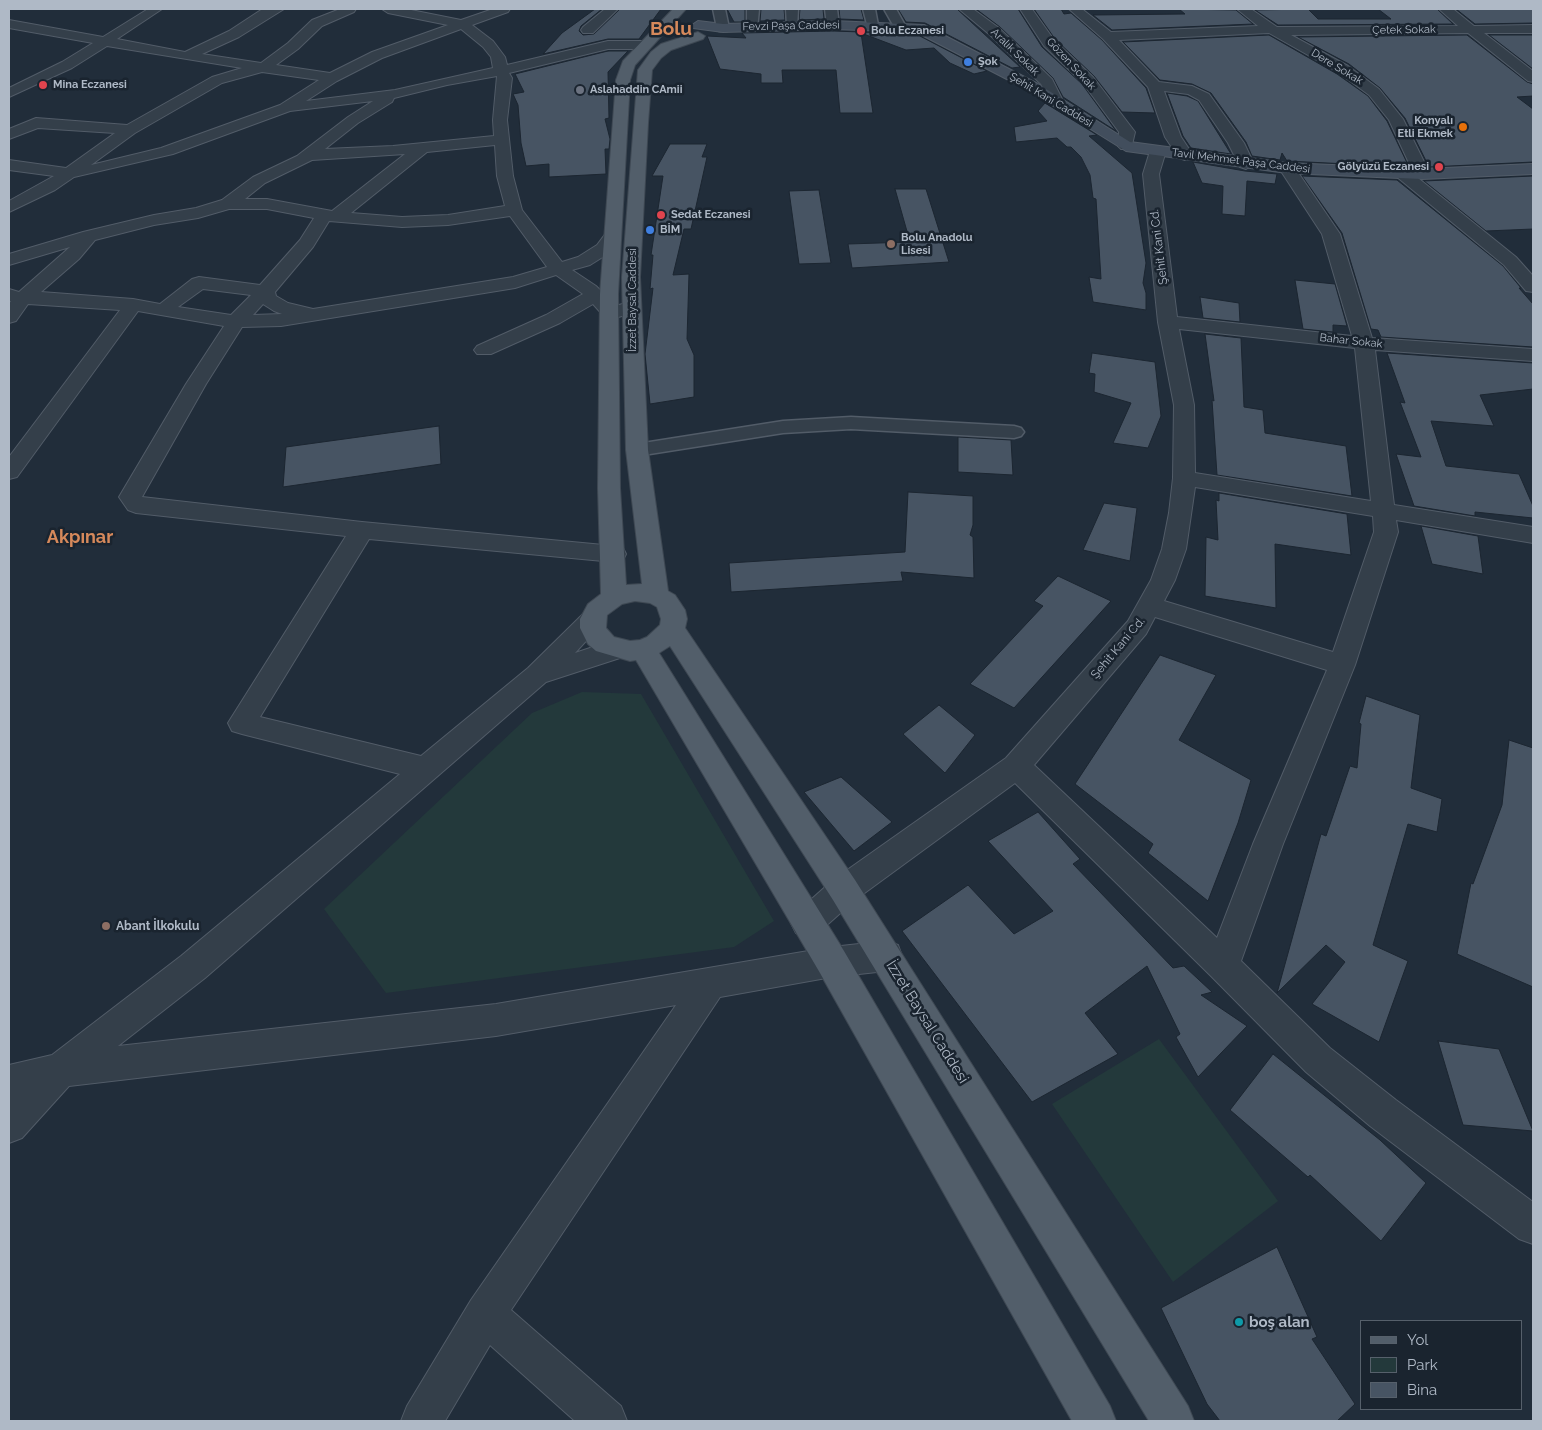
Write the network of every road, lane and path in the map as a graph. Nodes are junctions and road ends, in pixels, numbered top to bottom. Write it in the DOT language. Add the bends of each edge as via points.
graph roads {
  1 [pos="156,9"];
  2 [pos="278,9"];
  3 [pos="350,9"];
  4 [pos="388,9"];
  5 [pos="504,9"];
  6 [pos="612,9"];
  7 [pos="680,9"];
  8 [pos="692,9"];
  9 [pos="719,9"];
  10 [pos="753,9"];
  11 [pos="792,9"];
  12 [pos="831,9"];
  13 [pos="869,9"];
  14 [pos="890,9"];
  15 [pos="965,9"];
  16 [pos="1026,9"];
  17 [pos="1075,9"];
  18 [pos="1243,9"];
  19 [pos="1445,9"];
  20 [pos="405,11"];
  21 [pos="11,17"];
  22 [pos="919,23"];
  23 [pos="462,24"];
  24 [pos="833,25"];
  25 [pos="872,25"];
  26 [pos="753,26"];
  27 [pos="793,26"];
  28 [pos="900,27"];
  29 [pos="661,28"];
  30 [pos="723,28"];
  31 [pos="1533,29"];
  32 [pos="588,30"];
  33 [pos="698,30"];
  34 [pos="1273,30"];
  35 [pos="1472,30"];
  36 [pos="573,33"];
  37 [pos="1108,36"];
  38 [pos="107,42"];
  39 [pos="608,45"];
  40 [pos="646,45"];
  41 [pos="187,56"];
  42 [pos="266,66"];
  43 [pos="501,71"];
  44 [pos="332,78"];
  45 [pos="1533,78"];
  46 [pos="1155,86"];
  47 [pos="9,93"];
  48 [pos="395,94"];
  49 [pos="1056,101"];
  50 [pos="284,108"];
  51 [pos="130,130"];
  52 [pos="9,134"];
  53 [pos="502,140"];
  54 [pos="1126,146"];
  55 [pos="423,148"];
  56 [pos="1158,151"];
  57 [pos="308,155"];
  58 [pos="1185,155"];
  59 [pos="1246,164"];
  60 [pos="9,165"];
  61 [pos="1287,168"];
  62 [pos="1533,169"];
  63 [pos="66,173"];
  64 [pos="1403,174"];
  65 [pos="1422,174"];
  66 [pos="228,204"];
  67 [pos="9,207"];
  68 [pos="514,210"];
  69 [pos="330,216"];
  70 [pos="89,236"];
  71 [pos="612,238"];
  72 [pos="9,260"];
  73 [pos="1533,260"];
  74 [pos="1510,261"];
  75 [pos="557,268"];
  76 [pos="621,277"];
  77 [pos="1533,288"];
  78 [pos="265,292"];
  79 [pos="16,297"];
  80 [pos="602,303"];
  81 [pos="133,305"];
  82 [pos="632,307"];
  83 [pos="163,311"];
  84 [pos="314,315"];
  85 [pos="9,317"];
  86 [pos="236,322"];
  87 [pos="1168,322"];
  88 [pos="1364,343"];
  89 [pos="484,350"];
  90 [pos="1533,355"];
  91 [pos="1014,432"];
  92 [pos="637,450"];
  93 [pos="9,472"];
  94 [pos="1184,478"];
  95 [pos="1384,511"];
  96 [pos="362,530"];
  97 [pos="1533,535"];
  98 [pos="614,554"];
  99 [pos="656,596"];
  100 [pos="614,597"];
  101 [pos="1151,606"];
  102 [pos="593,619"];
  103 [pos="672,628"];
  104 [pos="630,649"];
  105 [pos="1342,665"];
  106 [pos="537,675"];
  107 [pos="1016,766"];
  108 [pos="426,769"];
  109 [pos="844,890"];
  110 [pos="807,923"];
  111 [pos="886,956"];
  112 [pos="832,962"];
  113 [pos="1224,965"];
  114 [pos="710,983"];
  115 [pos="60,1070"];
  116 [pos="9,1082"];
  117 [pos="9,1125"];
  118 [pos="1533,1225"];
  119 [pos="485,1314"];
  120 [pos="422,1421"];
  121 [pos="606,1421"];
  122 [pos="1095,1421"];
  123 [pos="1173,1421"];
  1 -- 38 [label="street"];
  2 -- 41 [label="street"];
  3 -- 42 [label="street" via="317,23 294,46"];
  4 -- 20 [label="street"];
  5 -- 23 [label="street"];
  6 -- 32 [label="street"];
  7 -- 29 [label="main road, İzzet Baysal Caddesi"];
  8 -- 33 [label="main road"];
  9 -- 30 [label="street"];
  10 -- 26 [label="street"];
  11 -- 27 [label="street"];
  12 -- 24 [label="street"];
  13 -- 25 [label="street"];
  14 -- 28 [label="street"];
  15 -- 49 [label="street, Aralık Sokak" via="994,31 1047,82"];
  16 -- 54 [label="street, Gözen Sokak" via="1049,43 1088,80 1127,132"];
  17 -- 37 [label="street"];
  18 -- 34 [label="street, Dere Sokak"];
  19 -- 35 [label="street"];
  20 -- 23 [label="street"];
  21 -- 38 [label="street"];
  22 -- 28 [label="main road, Fevzi Paşa Caddesi"];
  22 -- 49 [label="main road, Şehit Kani Caddesi"];
  23 -- 43 [label="street" via="488,44 498,57"];
  23 -- 44 [label="street" via="378,55"];
  24 -- 25 [label="main road, Fevzi Paşa Caddesi"];
  24 -- 27 [label="main road, Fevzi Paşa Caddesi"];
  25 -- 28 [label="main road, Fevzi Paşa Caddesi"];
  26 -- 27 [label="main road, Fevzi Paşa Caddesi"];
  26 -- 30 [label="main road, Fevzi Paşa Caddesi"];
  29 -- 33 [label="main road" via="661,34 671,38 686,38"];
  29 -- 40 [label="main road, İzzet Baysal Caddesi"];
  30 -- 33 [label="main road, Fevzi Paşa Caddesi"];
  31 -- 35 [label="street, Çetek Sokak"];
  32 -- 36 [label="street"];
  32 -- 39 [label="street"];
  33 -- 76 [label="main road, İzzet Baysal Caddesi" via="666,47 645,70"];
  34 -- 35 [label="street, Çetek Sokak"];
  34 -- 37 [label="street, Çetek Sokak"];
  34 -- 65 [label="street, Dere Sokak" via="1343,69 1374,92 1396,118"];
  35 -- 45 [label="street"];
  37 -- 46 [label="street"];
  38 -- 41 [label="street"];
  38 -- 47 [label="street"];
  39 -- 40 [label="street"];
  39 -- 43 [label="street" via="541,54"];
  40 -- 71 [label="main road, İzzet Baysal Caddesi" via="628,64 623,80"];
  41 -- 42 [label="street"];
  42 -- 44 [label="street"];
  42 -- 51 [label="street" via="217,80"];
  43 -- 48 [label="street"];
  43 -- 53 [label="street" via="505,78 500,120"];
  44 -- 50 [label="street"];
  46 -- 58 [label="street" via="1173,137"];
  46 -- 59 [label="street" via="1192,90 1204,97"];
  48 -- 50 [label="street"];
  48 -- 57 [label="street" via="353,120"];
  49 -- 54 [label="main road, Şehit Kani Caddesi"];
  50 -- 63 [label="street" via="167,151"];
  51 -- 52 [label="street" via="36,123"];
  51 -- 63 [label="street"];
  53 -- 55 [label="street"];
  53 -- 68 [label="street" via="505,176"];
  54 -- 56 [label="main road, Şehit Kani Caddesi"];
  55 -- 57 [label="street"];
  55 -- 69 [label="street"];
  56 -- 58 [label="main road, Tavil Mehmet Paşa Caddesi"];
  56 -- 87 [label="street, Şehit Kani Cd." via="1150,174"];
  57 -- 66 [label="street" via="259,180"];
  58 -- 59 [label="main road, Tavil Mehmet Paşa Caddesi"];
  59 -- 61 [label="main road, Tavil Mehmet Paşa Caddesi"];
  60 -- 63 [label="street"];
  61 -- 64 [label="main road, Tavil Mehmet Paşa Caddesi"];
  61 -- 88 [label="street" via="1331,234"];
  62 -- 65 [label="main road, Tavil Mehmet Paşa Caddesi"];
  63 -- 67 [label="street"];
  64 -- 65 [label="main road, Tavil Mehmet Paşa Caddesi"];
  64 -- 74 [label="street"];
  66 -- 69 [label="street" via="267,204"];
  66 -- 70 [label="street"];
  68 -- 69 [label="street" via="402,222"];
  68 -- 75 [label="street"];
  69 -- 78 [label="street"];
  70 -- 72 [label="street"];
  70 -- 79 [label="street" via="73,255"];
  71 -- 75 [label="street" via="589,258"];
  71 -- 76 [label="main road, İzzet Baysal Caddesi"];
  73 -- 74 [label="street"];
  74 -- 77 [label="street"];
  75 -- 76 [label="street" via="582,276"];
  75 -- 80 [label="street"];
  75 -- 84 [label="street" via="515,282"];
  76 -- 80 [label="main road, İzzet Baysal Caddesi"];
  76 -- 82 [label="main road, İzzet Baysal Caddesi"];
  78 -- 83 [label="street" via="199,283"];
  78 -- 84 [label="street" via="268,299 291,312"];
  78 -- 86 [label="street"];
  79 -- 81 [label="street"];
  79 -- 85 [label="street"];
  80 -- 82 [label="street" via="615,312"];
  80 -- 89 [label="street" via="553,319"];
  80 -- 98 [label="main road, İzzet Baysal Caddesi"];
  81 -- 83 [label="street"];
  81 -- 93 [label="street"];
  82 -- 92 [label="main road, İzzet Baysal Caddesi"];
  83 -- 86 [label="street"];
  84 -- 86 [label="street"];
  86 -- 96 [label="street" via="130,497 136,505"];
  87 -- 88 [label="street, Bahar Sokak"];
  87 -- 94 [label="street, Şehit Kani Cd." via="1184,405"];
  88 -- 90 [label="street, Bahar Sokak"];
  88 -- 95 [label="street"];
  91 -- 92 [label="street" via="850,423 783,427"];
  92 -- 99 [label="main road, İzzet Baysal Caddesi"];
  94 -- 95 [label="street"];
  94 -- 101 [label="street, Şehit Kani Cd." via="1174,549"];
  95 -- 97 [label="street"];
  95 -- 105 [label="street" via="1386,532"];
  96 -- 98 [label="street"];
  96 -- 108 [label="street" via="242,723"];
  98 -- 100 [label="main road, İzzet Baysal Caddesi"];
  99 -- 100 [label="main road" via="635,592"];
  99 -- 103 [label="main road" via="666,601 672,610"];
  100 -- 102 [label="main road" via="604,602"];
  101 -- 105 [label="street"];
  101 -- 107 [label="street, Şehit Kani Cd." via="1137,627"];
  102 -- 104 [label="main road" via="597,637 606,644"];
  102 -- 106 [label="street"];
  103 -- 104 [label="main road" via="656,644"];
  103 -- 109 [label="main road, İzzet Baysal Caddesi"];
  104 -- 106 [label="street"];
  104 -- 110 [label="main road"];
  105 -- 113 [label="street" via="1268,844"];
  106 -- 108 [label="street"];
  107 -- 109 [label="street, Şehit Kani Cd."];
  107 -- 113 [label="street"];
  108 -- 115 [label="street" via="193,967"];
  109 -- 110 [label="street, Şehit Kani Cd."];
  109 -- 111 [label="main road, İzzet Baysal Caddesi"];
  110 -- 112 [label="main road"];
  111 -- 112 [label="street"];
  111 -- 123 [label="main road, İzzet Baysal Caddesi"];
  112 -- 114 [label="street"];
  112 -- 122 [label="main road"];
  113 -- 118 [label="street" via="1318,1060"];
  114 -- 115 [label="street" via="496,1020"];
  114 -- 119 [label="street"];
  115 -- 116 [label="street"];
  115 -- 117 [label="street"];
  119 -- 120 [label="street"];
  119 -- 121 [label="street"];
}
